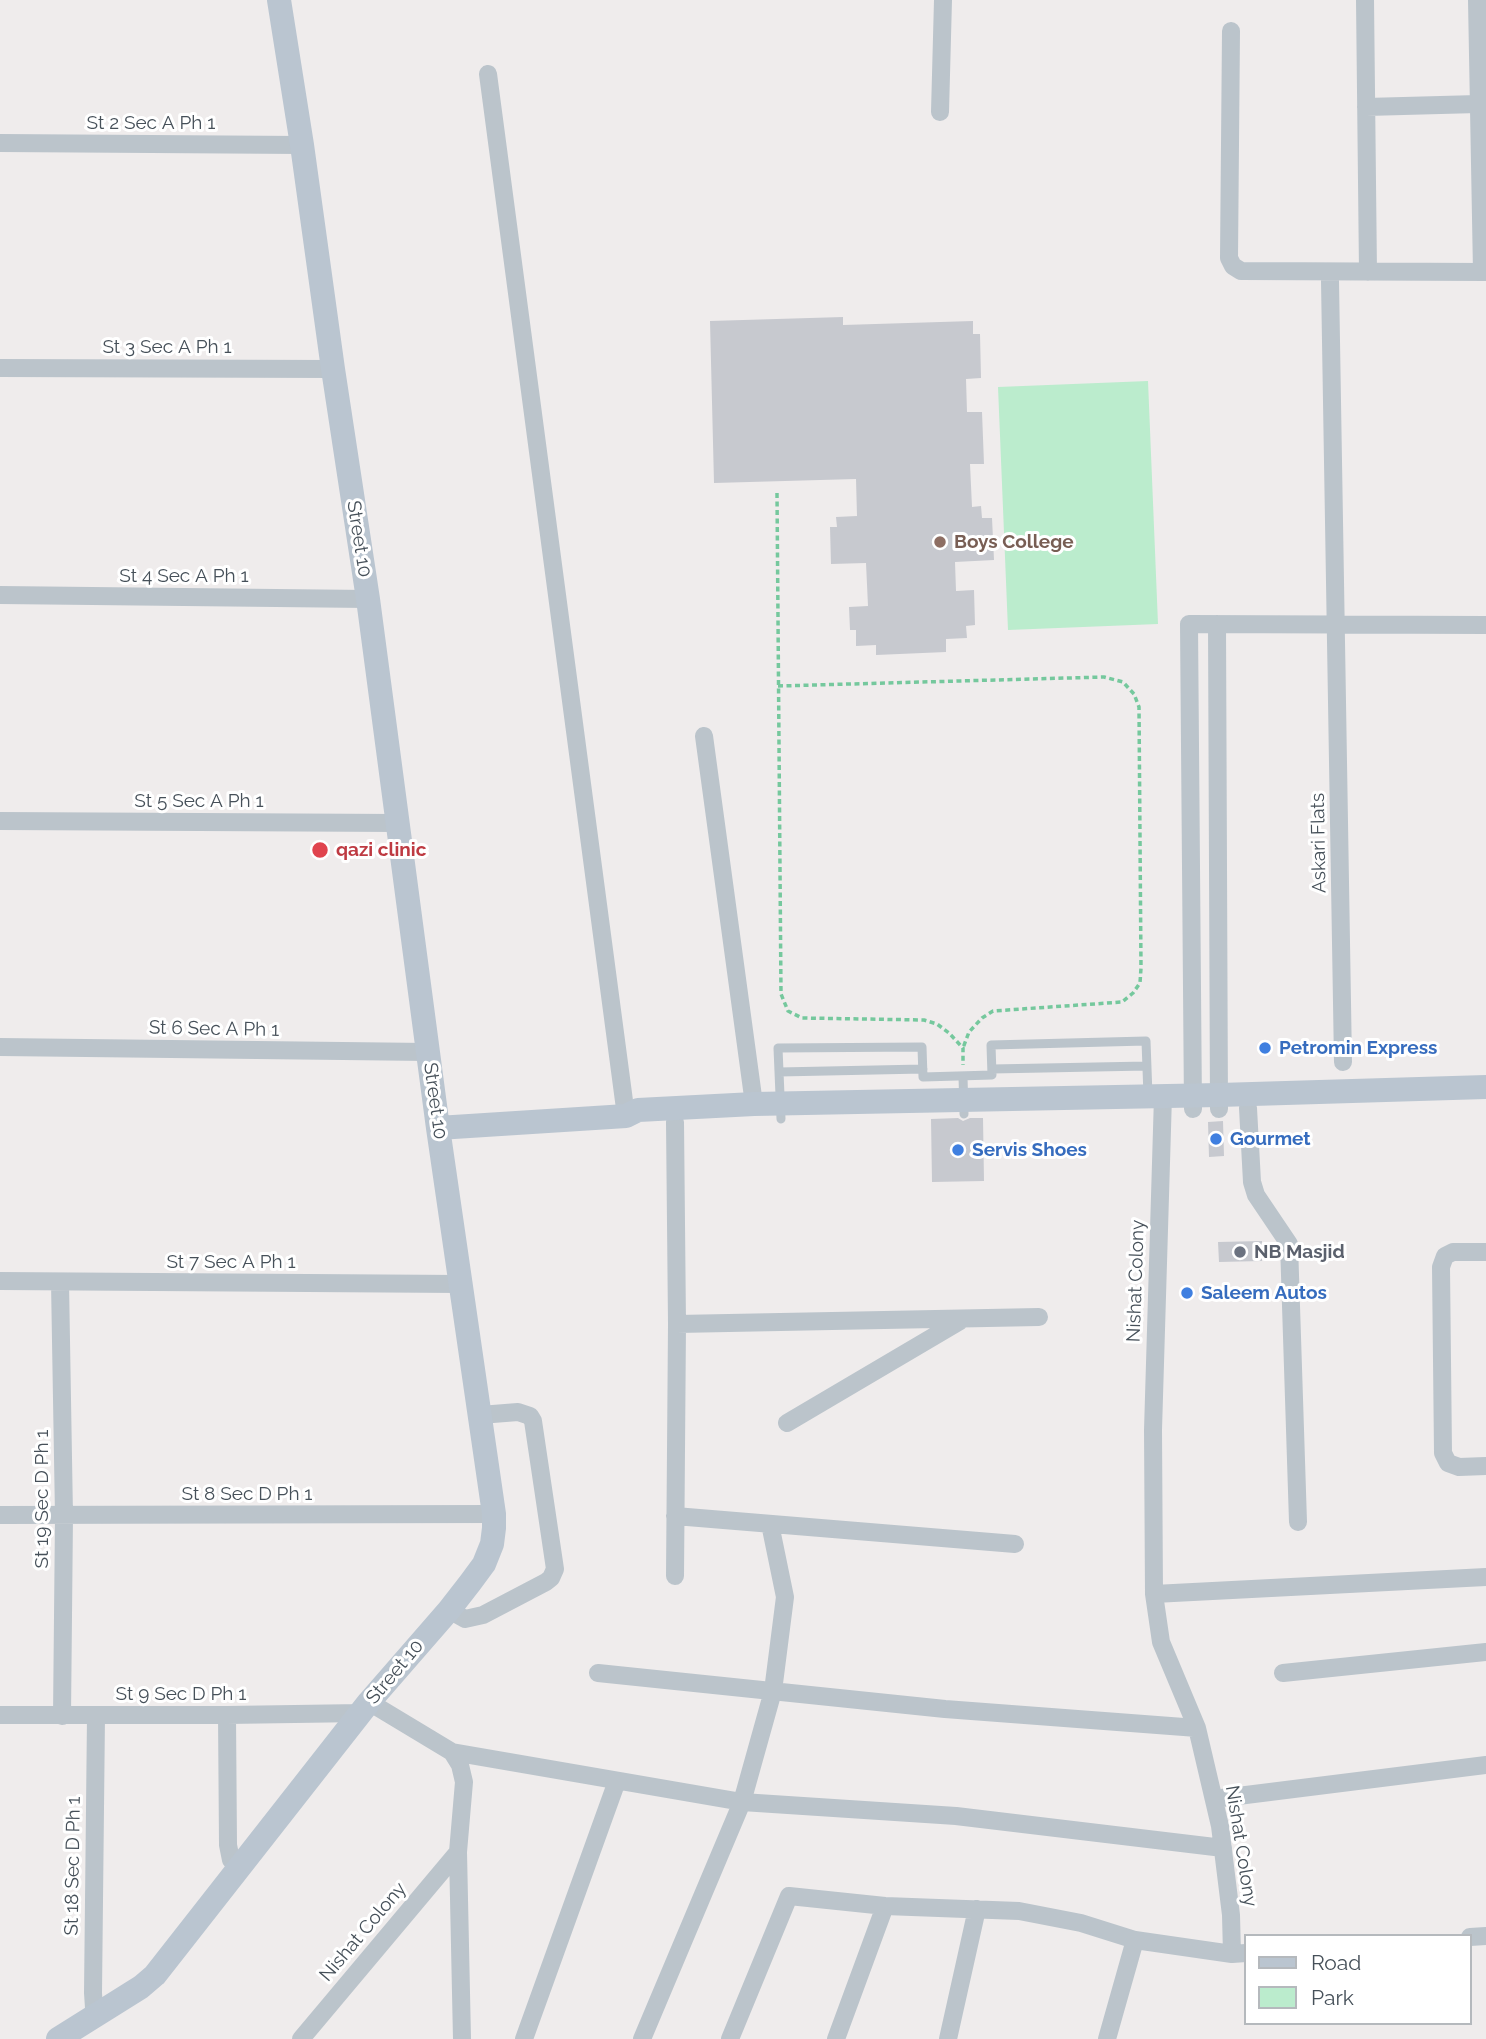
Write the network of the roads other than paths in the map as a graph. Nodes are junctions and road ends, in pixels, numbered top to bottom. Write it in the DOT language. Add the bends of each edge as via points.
graph roads {
  1 [pos="279,0"];
  2 [pos="943,0"];
  3 [pos="1366,0"];
  4 [pos="1477,0"];
  5 [pos="1231,31"];
  6 [pos="488,74"];
  7 [pos="1478,104"];
  8 [pos="1366,107"];
  9 [pos="940,112"];
  10 [pos="0,143"];
  11 [pos="302,145"];
  12 [pos="1368,272"];
  13 [pos="1484,272"];
  14 [pos="1330,281"];
  15 [pos="0,368"];
  16 [pos="333,369"];
  17 [pos="0,596"];
  18 [pos="368,598"];
  19 [pos="1217,624"];
  20 [pos="1336,624"];
  21 [pos="1486,625"];
  22 [pos="704,736"];
  23 [pos="0,821"];
  24 [pos="398,823"];
  25 [pos="1217,853"];
  26 [pos="1191,854"];
  27 [pos="0,1047"];
  28 [pos="428,1052"];
  29 [pos="1343,1062"];
  30 [pos="1147,1066"];
  31 [pos="923,1069"];
  32 [pos="992,1069"];
  33 [pos="779,1072"];
  34 [pos="1486,1087"];
  35 [pos="963,1096"];
  36 [pos="1158,1100"];
  37 [pos="1193,1102"];
  38 [pos="1219,1102"];
  39 [pos="754,1104"];
  40 [pos="1486,1104"];
  41 [pos="1248,1108"];
  42 [pos="781,1111"];
  43 [pos="626,1116"];
  44 [pos="675,1122"];
  45 [pos="439,1128"];
  46 [pos="1486,1252"];
  47 [pos="0,1281"];
  48 [pos="60,1282"];
  49 [pos="461,1284"];
  50 [pos="1039,1317"];
  51 [pos="963,1319"];
  52 [pos="677,1324"];
  53 [pos="480,1415"];
  54 [pos="787,1423"];
  55 [pos="1486,1466"];
  56 [pos="494,1514"];
  57 [pos="0,1515"];
  58 [pos="64,1516"];
  59 [pos="675,1516"];
  60 [pos="1298,1522"];
  61 [pos="770,1524"];
  62 [pos="1015,1544"];
  63 [pos="675,1576"];
  64 [pos="1486,1577"];
  65 [pos="1154,1594"];
  66 [pos="449,1610"];
  67 [pos="1486,1652"];
  68 [pos="598,1673"];
  69 [pos="1283,1674"];
  70 [pos="773,1691"];
  71 [pos="365,1707"];
  72 [pos="0,1715"];
  73 [pos="62,1716"];
  74 [pos="96,1716"];
  75 [pos="228,1716"];
  76 [pos="1197,1728"];
  77 [pos="452,1752"];
  78 [pos="1486,1765"];
  79 [pos="617,1781"];
  80 [pos="1214,1799"];
  81 [pos="742,1802"];
  82 [pos="1223,1848"];
  83 [pos="458,1852"];
  84 [pos="239,1868"];
  85 [pos="885,1906"];
  86 [pos="977,1909"];
  87 [pos="1135,1940"];
  88 [pos="1239,1954"];
  89 [pos="97,2015"];
  90 [pos="839,2038"];
  91 [pos="58,2039"];
  92 [pos="300,2039"];
  93 [pos="462,2039"];
  94 [pos="524,2039"];
  95 [pos="642,2039"];
  96 [pos="730,2039"];
  97 [pos="948,2039"];
  98 [pos="1107,2039"];
  1 -- 11 [label="street, Street 10"];
  2 -- 9 [label="street"];
  3 -- 8 [label="street"];
  4 -- 7 [label="street"];
  5 -- 12 [label="street" via="1233,267 1241,271"];
  6 -- 43 [label="street"];
  7 -- 8 [label="street"];
  7 -- 13 [label="street"];
  8 -- 12 [label="street"];
  10 -- 11 [label="street, St 2 Sec A Ph 1"];
  11 -- 16 [label="street, Street 10"];
  12 -- 13 [label="street"];
  14 -- 20 [label="street, Askari Flats"];
  15 -- 16 [label="street, St 3 Sec A Ph 1"];
  16 -- 18 [label="street, Street 10"];
  17 -- 18 [label="street, St 4 Sec A Ph 1"];
  18 -- 24 [label="street, Street 10"];
  19 -- 20 [label="street"];
  19 -- 25 [label="street"];
  19 -- 26 [label="street" via="1189,624"];
  20 -- 21 [label="street"];
  20 -- 29 [label="street, Askari Flats"];
  22 -- 39 [label="street"];
  23 -- 24 [label="street, St 5 Sec A Ph 1"];
  24 -- 28 [label="street, Street 10"];
  25 -- 26 [label="street"];
  25 -- 38 [label="street"];
  26 -- 37 [label="street"];
  27 -- 28 [label="street, St 6 Sec A Ph 1"];
  28 -- 45 [label="street, Street 10"];
  30 -- 32 [label="lane"];
  30 -- 32 [label="lane" via="1146,1041 991,1045"];
  30 -- 36 [label="lane"];
  31 -- 33 [label="lane"];
  31 -- 33 [label="lane" via="922,1047 778,1048"];
  31 -- 35 [label="lane" via="923,1077"];
  32 -- 35 [label="lane" via="992,1075"];
  33 -- 42 [label="lane"];
  34 -- 38 [label="street"];
  35 -- 36 [label="street"];
  35 -- 42 [label="street"];
  36 -- 37 [label="street"];
  36 -- 65 [label="street, Nishat Colony"];
  37 -- 38 [label="street"];
  38 -- 41 [label="street"];
  39 -- 42 [label="street"];
  39 -- 43 [label="street" via="638,1110"];
  40 -- 41 [label="street"];
  41 -- 60 [label="street" via="1252,1182 1289,1244"];
  42 -- 44 [label="street"];
  43 -- 44 [label="street" via="638,1122"];
  43 -- 45 [label="street"];
  44 -- 52 [label="street"];
  45 -- 49 [label="street, Street 10"];
  46 -- 55 [label="street" via="1453,1252 1445,1256 1441,1267 1443,1453 1448,1462 1458,1466"];
  47 -- 48 [label="street, St 7 Sec A Ph 1"];
  48 -- 49 [label="street, St 7 Sec A Ph 1"];
  48 -- 58 [label="street, St 19 Sec D Ph 1"];
  49 -- 53 [label="street, Street 10"];
  50 -- 51 [label="street"];
  51 -- 52 [label="street"];
  51 -- 54 [label="street"];
  52 -- 59 [label="street"];
  53 -- 56 [label="street, Street 10"];
  53 -- 66 [label="street" via="518,1412 533,1421 555,1569 547,1582 483,1615 465,1619"];
  56 -- 58 [label="street, St 8 Sec D Ph 1"];
  56 -- 66 [label="street, Street 10" via="492,1544 484,1564"];
  57 -- 58 [label="street, St 8 Sec D Ph 1"];
  58 -- 73 [label="street, St 19 Sec D Ph 1"];
  59 -- 61 [label="street"];
  59 -- 63 [label="street"];
  61 -- 62 [label="street"];
  61 -- 70 [label="street" via="785,1597"];
  64 -- 65 [label="street"];
  65 -- 76 [label="street, Nishat Colony" via="1161,1642"];
  66 -- 71 [label="street, Street 10"];
  67 -- 69 [label="street"];
  68 -- 70 [label="street"];
  70 -- 76 [label="street"];
  70 -- 81 [label="street"];
  71 -- 75 [label="street, St 9 Sec D Ph 1"];
  71 -- 77 [label="street"];
  71 -- 84 [label="street, Street 10"];
  72 -- 73 [label="street, St 9 Sec D Ph 1"];
  73 -- 74 [label="street, St 9 Sec D Ph 1"];
  74 -- 75 [label="street, St 9 Sec D Ph 1"];
  74 -- 89 [label="street, St 18 Sec D Ph 1" via="93,1993"];
  75 -- 84 [label="street" via="228,1845 231,1860"];
  76 -- 80 [label="street, Nishat Colony"];
  77 -- 79 [label="street"];
  77 -- 83 [label="street" via="464,1782"];
  78 -- 80 [label="street"];
  79 -- 81 [label="street"];
  79 -- 94 [label="street"];
  80 -- 82 [label="street, Nishat Colony"];
  81 -- 82 [label="street" via="956,1816"];
  81 -- 95 [label="street"];
  82 -- 88 [label="street, Nishat Colony"];
  83 -- 92 [label="street, Nishat Colony"];
  83 -- 93 [label="street"];
  84 -- 89 [label="street, Street 10" via="155,1975"];
  85 -- 86 [label="street, Nishat Colony"];
  85 -- 90 [label="street"];
  85 -- 96 [label="street, Nishat Colony" via="789,1896"];
  86 -- 87 [label="street, Nishat Colony" via="1019,1911 1081,1923"];
  86 -- 97 [label="street"];
  87 -- 88 [label="street, Nishat Colony"];
  87 -- 98 [label="street"];
  89 -- 91 [label="street, Street 10"];
}
